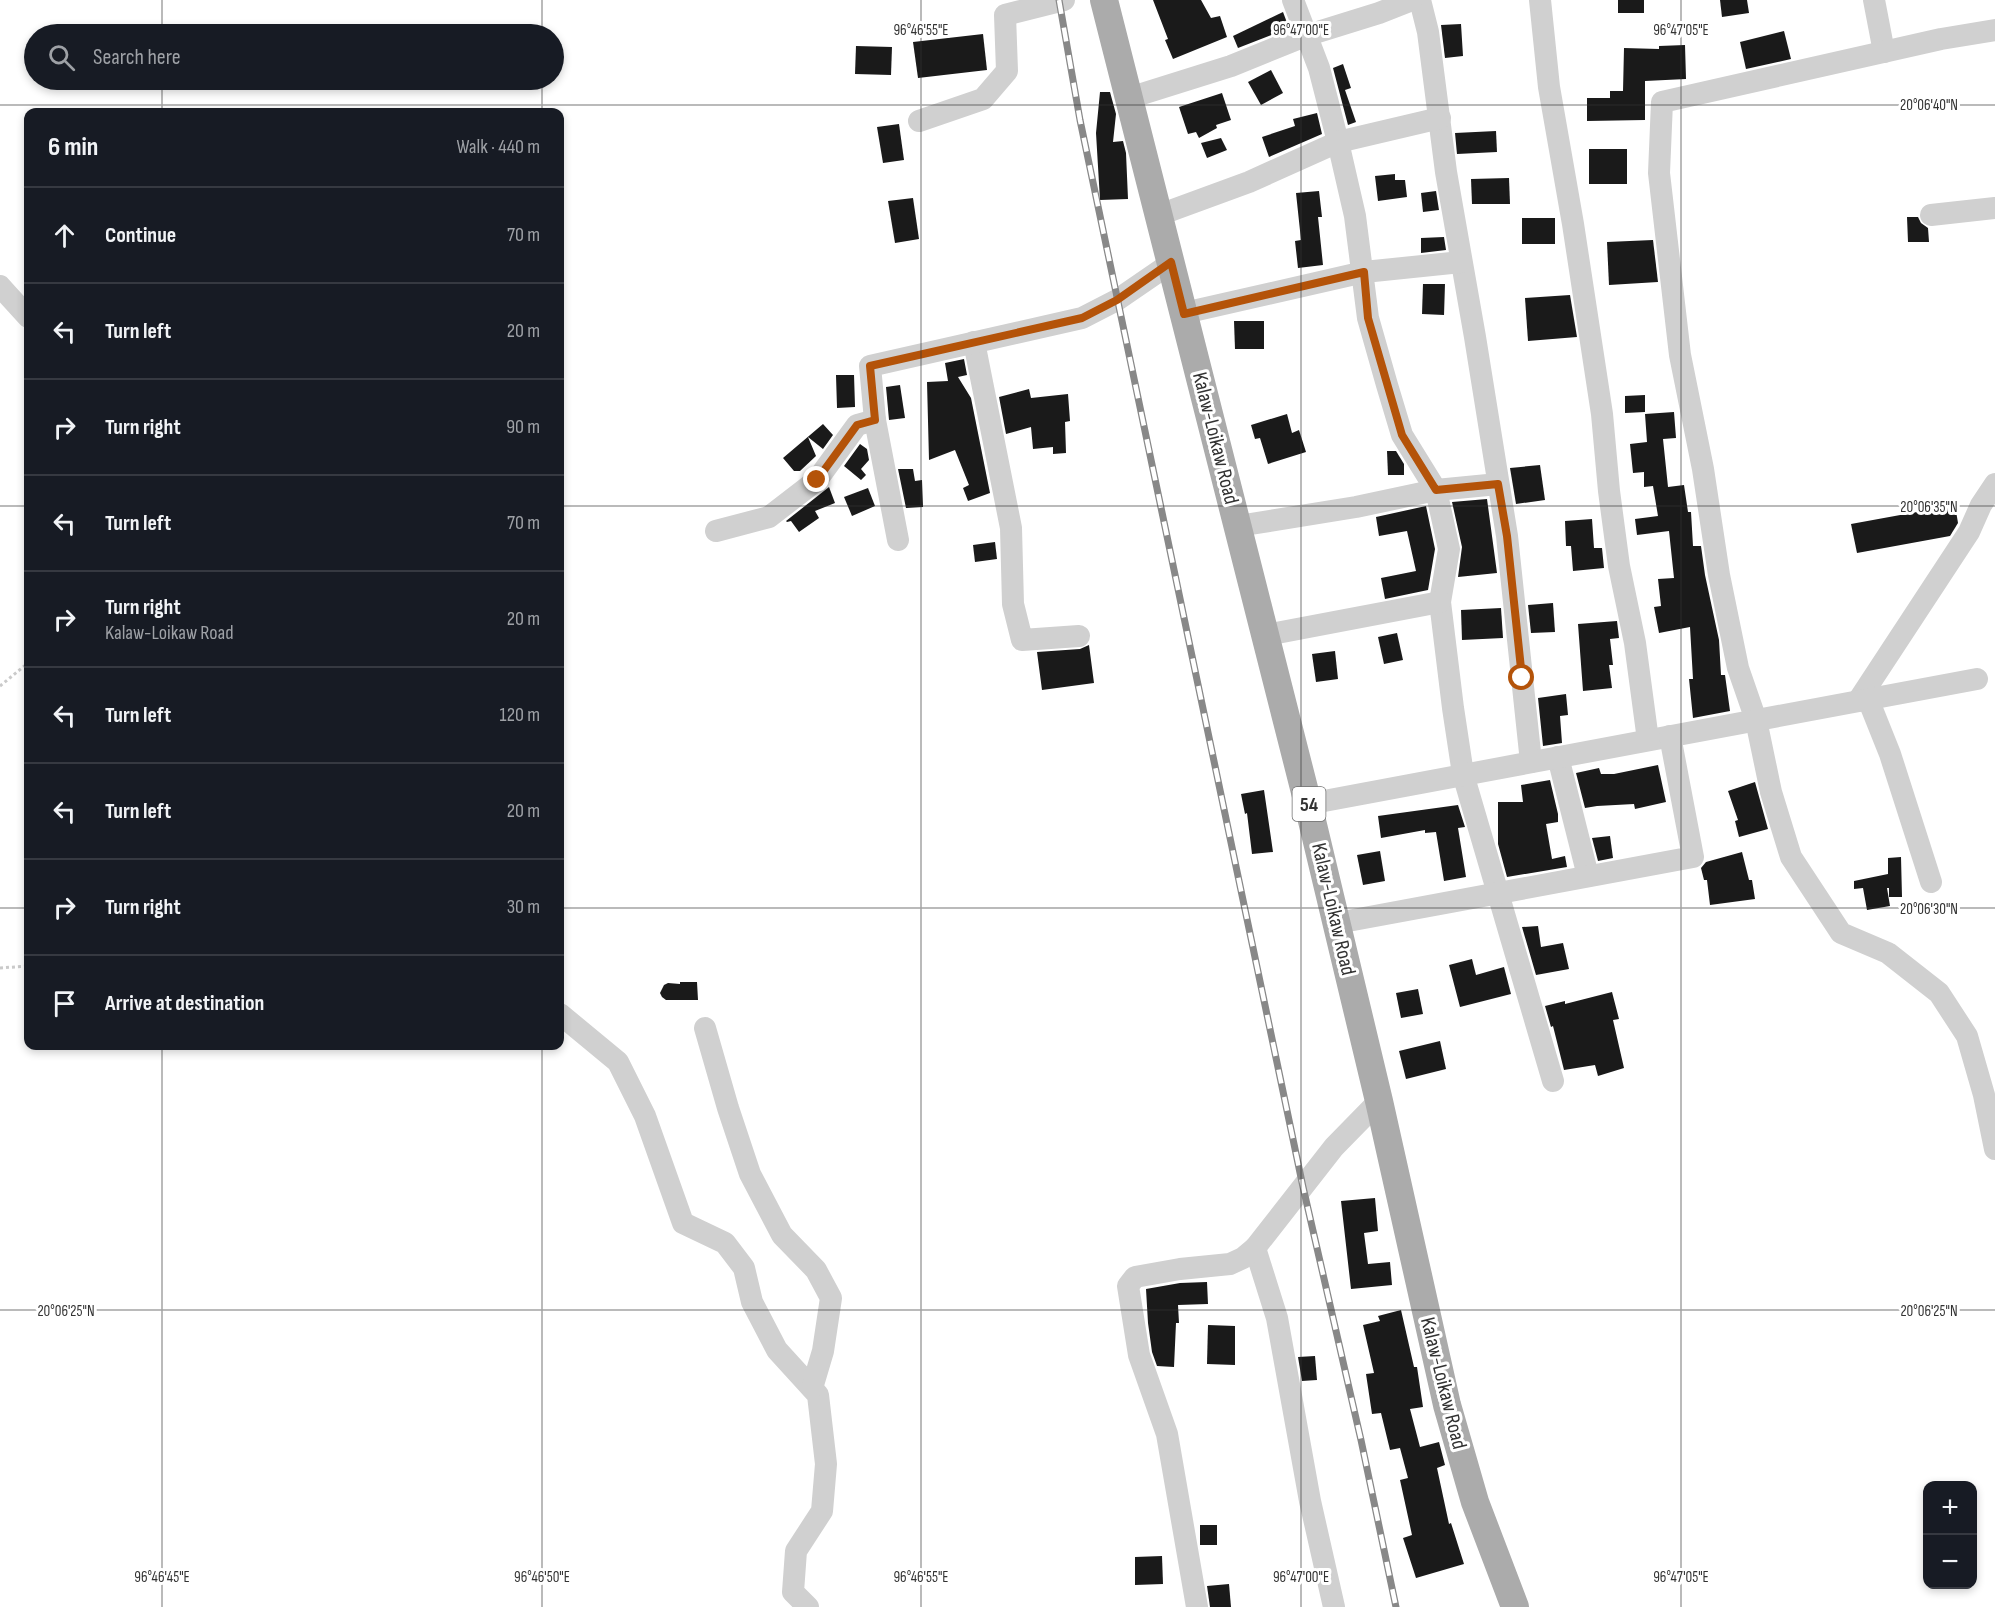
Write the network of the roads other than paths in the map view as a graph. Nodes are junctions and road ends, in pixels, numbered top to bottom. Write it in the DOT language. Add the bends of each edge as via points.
graph roads {
  1 [pos="1064,0"];
  2 [pos="1104,0"];
  3 [pos="1293,0"];
  4 [pos="1412,0"];
  5 [pos="1420,0"];
  6 [pos="1540,0"];
  7 [pos="1874,0"];
  8 [pos="1995,30"];
  9 [pos="1305,36"];
  10 [pos="1884,52"];
  11 [pos="1129,98"];
  12 [pos="1440,118"];
  13 [pos="919,121"];
  14 [pos="1338,142"];
  15 [pos="1995,208"];
  16 [pos="1159,215"];
  17 [pos="1930,215"];
  18 [pos="1171,262"];
  19 [pos="1461,262"];
  20 [pos="1364,272"];
  21 [pos="0,286"];
  22 [pos="24,313"];
  23 [pos="1184,314"];
  24 [pos="974,342"];
  25 [pos="875,420"];
  26 [pos="1498,484"];
  27 [pos="1995,484"];
  28 [pos="1436,490"];
  29 [pos="1238,526"];
  30 [pos="716,531"];
  31 [pos="898,540"];
  32 [pos="1440,602"];
  33 [pos="1266,635"];
  34 [pos="1079,636"];
  35 [pos="1977,679"];
  36 [pos="1863,700"];
  37 [pos="1756,720"];
  38 [pos="1670,736"];
  39 [pos="1648,740"];
  40 [pos="1558,757"];
  41 [pos="1531,762"];
  42 [pos="1463,774"];
  43 [pos="1308,804"];
  44 [pos="1588,876"];
  45 [pos="1930,882"];
  46 [pos="1498,893"];
  47 [pos="1337,923"];
  48 [pos="564,1017"];
  49 [pos="705,1028"];
  50 [pos="1553,1081"];
  51 [pos="1379,1101"];
  52 [pos="1995,1149"];
  53 [pos="1255,1248"];
  54 [pos="812,1388"];
  55 [pos="808,1607"];
  56 [pos="1197,1607"];
  57 [pos="1334,1607"];
  58 [pos="1515,1607"];
  1 -- 13 [label="street" via="1005,15 1007,71 982,99"];
  2 -- 11 [label="main road, Kalaw-Loikaw Road / 54"];
  3 -- 9 [label="street"];
  4 -- 9 [label="street"];
  5 -- 12 [label="street"];
  6 -- 39 [label="street" via="1549,87 1602,414 1618,555"];
  7 -- 10 [label="street"];
  8 -- 10 [label="street"];
  9 -- 11 [label="street" via="1231,66"];
  9 -- 14 [label="street"];
  10 -- 37 [label="street" via="1662,102 1659,173 1680,355 1738,668"];
  11 -- 16 [label="main road, Kalaw-Loikaw Road / 54"];
  12 -- 14 [label="street"];
  12 -- 19 [label="street"];
  14 -- 16 [label="street" via="1249,182"];
  14 -- 20 [label="street"];
  15 -- 17 [label="street"];
  16 -- 18 [label="main road, Kalaw-Loikaw Road / 54"];
  18 -- 23 [label="main road, Kalaw-Loikaw Road / 54"];
  18 -- 24 [label="street" via="1117,300 1082,318"];
  19 -- 20 [label="street"];
  19 -- 26 [label="street"];
  20 -- 23 [label="street"];
  20 -- 28 [label="street" via="1368,318 1402,435"];
  21 -- 22 [label="street"];
  23 -- 29 [label="main road, Kalaw-Loikaw Road / 54"];
  24 -- 25 [label="street" via="870,366"];
  24 -- 34 [label="street" via="1011,528 1013,604 1022,640"];
  25 -- 30 [label="street" via="857,425 817,480 768,517"];
  25 -- 31 [label="street"];
  26 -- 28 [label="street"];
  26 -- 41 [label="street"];
  27 -- 36 [label="street"];
  28 -- 29 [label="street"];
  28 -- 32 [label="street" via="1449,549"];
  29 -- 33 [label="main road, Kalaw-Loikaw Road / 54"];
  32 -- 33 [label="street"];
  32 -- 42 [label="street"];
  33 -- 43 [label="main road, Kalaw-Loikaw Road / 54"];
  35 -- 36 [label="street"];
  36 -- 37 [label="street"];
  36 -- 45 [label="street" via="1890,754"];
  37 -- 38 [label="street"];
  37 -- 52 [label="street" via="1791,857 1841,933 1888,953 1939,993 1967,1036"];
  38 -- 39 [label="street"];
  38 -- 44 [label="street" via="1693,857"];
  39 -- 40 [label="street"];
  40 -- 41 [label="street"];
  40 -- 44 [label="street"];
  41 -- 42 [label="street"];
  42 -- 43 [label="street"];
  42 -- 46 [label="street"];
  43 -- 47 [label="main road, Kalaw-Loikaw Road / 54"];
  44 -- 46 [label="street"];
  46 -- 47 [label="street"];
  46 -- 50 [label="street"];
  47 -- 51 [label="main road, Kalaw-Loikaw Road / 54"];
  48 -- 54 [label="street" via="618,1062 645,1116 684,1223 725,1243 744,1268 752,1302 777,1350"];
  49 -- 54 [label="street" via="750,1174 782,1235 816,1270 831,1298 823,1351"];
  51 -- 53 [label="street" via="1334,1147"];
  51 -- 58 [label="main road, Kalaw-Loikaw Road / 54" via="1447,1405 1475,1502"];
  53 -- 56 [label="street" via="1230,1264 1135,1277 1128,1286 1139,1355 1167,1434"];
  53 -- 57 [label="street" via="1277,1318 1310,1501"];
  54 -- 55 [label="street" via="818,1395 826,1464 822,1511 796,1551 793,1592"];
}
